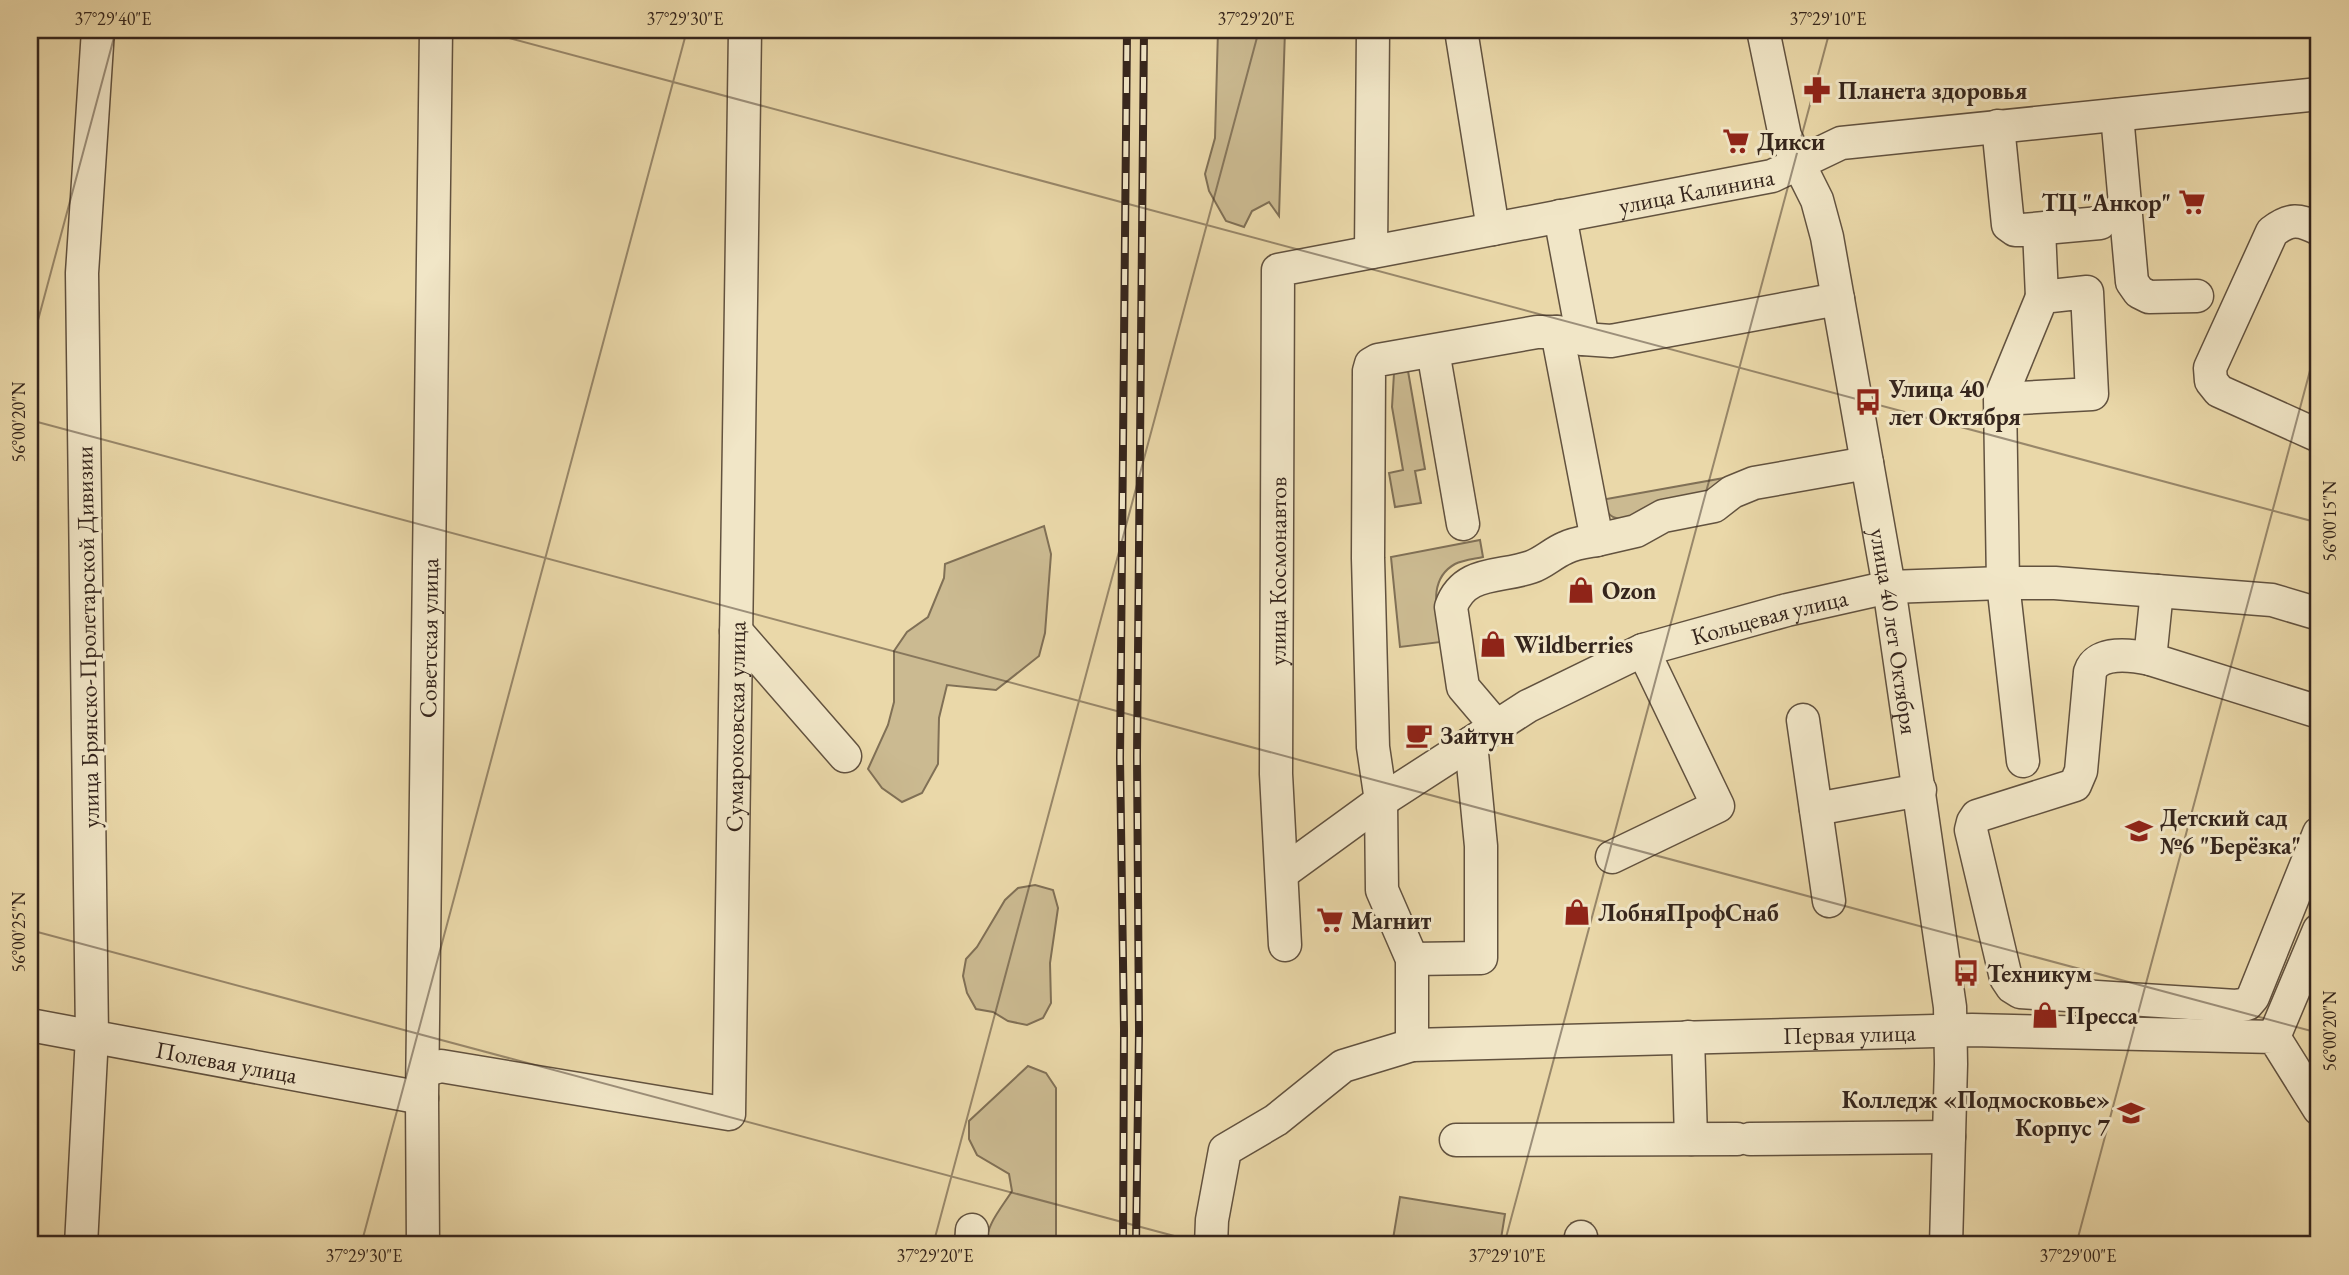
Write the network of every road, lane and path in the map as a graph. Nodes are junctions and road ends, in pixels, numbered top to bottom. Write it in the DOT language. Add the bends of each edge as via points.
graph roads {
  1 [pos="98,30"];
  2 [pos="436,30"];
  3 [pos="745,30"];
  4 [pos="1373,30"];
  5 [pos="1461,30"];
  6 [pos="1763,30"];
  7 [pos="2319,94"];
  8 [pos="2117,114"];
  9 [pos="1998,126"];
  10 [pos="1798,162"];
  11 [pos="1560,216"];
  12 [pos="2100,223"];
  13 [pos="1493,229"];
  14 [pos="2039,229"];
  15 [pos="2319,229"];
  16 [pos="1371,252"];
  17 [pos="1278,270"];
  18 [pos="2197,296"];
  19 [pos="2042,297"];
  20 [pos="1838,299"];
  21 [pos="1570,335"];
  22 [pos="1433,351"];
  23 [pos="2000,399"];
  24 [pos="2316,425"];
  25 [pos="1867,463"];
  26 [pos="1463,523"];
  27 [pos="1597,540"];
  28 [pos="2003,583"];
  29 [pos="1889,587"];
  30 [pos="2157,591"];
  31 [pos="2316,604"];
  32 [pos="736,631"];
  33 [pos="1643,650"];
  34 [pos="2150,659"];
  35 [pos="2319,712"];
  36 [pos="1802,720"];
  37 [pos="1484,735"];
  38 [pos="845,756"];
  39 [pos="2023,761"];
  40 [pos="1920,790"];
  41 [pos="1381,801"];
  42 [pos="1815,808"];
  43 [pos="2319,834"];
  44 [pos="1612,858"];
  45 [pos="1282,873"];
  46 [pos="1829,901"];
  47 [pos="2319,930"];
  48 [pos="1285,945"];
  49 [pos="1412,959"];
  50 [pos="30,1025"];
  51 [pos="1950,1031"];
  52 [pos="92,1036"];
  53 [pos="1688,1037"];
  54 [pos="2274,1037"];
  55 [pos="1412,1045"];
  56 [pos="422,1085"];
  57 [pos="2319,1108"];
  58 [pos="1949,1137"];
  59 [pos="1690,1139"];
  60 [pos="1456,1140"];
  61 [pos="81,1245"];
  62 [pos="423,1245"];
  63 [pos="1211,1245"];
  64 [pos="1946,1245"];
  1 -- 52 [label="street, улица Брянско-Пролетарской Дивизии" via="82,273"];
  2 -- 56 [label="street, Советская улица"];
  3 -- 32 [label="street, Сумароковская улица"];
  4 -- 16 [label="street"];
  5 -- 13 [label="street"];
  6 -- 10 [label="street, улица 40 лет Октября" via="1785,136"];
  7 -- 8 [label="street, улица Калинина"];
  8 -- 9 [label="street, улица Калинина"];
  8 -- 18 [label="street" via="2132,282 2149,297"];
  9 -- 10 [label="street, улица Калинина" via="1841,143"];
  9 -- 14 [label="street" via="2008,225 2014,230"];
  10 -- 11 [label="street, улица Калинина" via="1772,176"];
  10 -- 20 [label="street, улица 40 лет Октября" via="1817,200"];
  11 -- 13 [label="street, улица Калинина"];
  11 -- 21 [label="street"];
  12 -- 14 [label="street"];
  13 -- 16 [label="street, улица Калинина"];
  14 -- 19 [label="street"];
  15 -- 24 [label="street" via="2304,222 2285,222 2272,232 2210,368 2211,381 2219,391"];
  16 -- 17 [label="street, улица Калинина"];
  17 -- 45 [label="street, улица Космонавтов" via="1276,776"];
  19 -- 23 [label="street"];
  19 -- 23 [label="street" via="2087,292 2092,394"];
  20 -- 21 [label="street" via="1611,341"];
  20 -- 25 [label="street, улица 40 лет Октября"];
  21 -- 22 [label="street" via="1537,332"];
  21 -- 27 [label="street"];
  22 -- 26 [label="street"];
  22 -- 41 [label="street" via="1378,360 1369,371 1373,747"];
  23 -- 28 [label="street"];
  25 -- 27 [label="street" via="1754,482 1714,506 1663,516 1623,536"];
  25 -- 29 [label="street, улица 40 лет Октября"];
  27 -- 37 [label="street" via="1564,548 1532,567 1478,579 1455,595 1451,607 1463,687"];
  28 -- 29 [label="street, Кольцевая улица"];
  28 -- 30 [label="street, Кольцевая улица"];
  28 -- 39 [label="street"];
  29 -- 33 [label="street, Кольцевая улица"];
  29 -- 40 [label="street, улица 40 лет Октября"];
  30 -- 31 [label="street, Кольцевая улица"];
  30 -- 34 [label="street"];
  32 -- 38 [label="street"];
  32 -- 56 [label="street, Сумароковская улица" via="729,1114 442,1066"];
  33 -- 37 [label="street, Кольцевая улица" via="1528,706"];
  33 -- 44 [label="street" via="1718,806"];
  34 -- 35 [label="street"];
  34 -- 43 [label="street" via="2130,655 2098,660 2092,666 2081,771 2075,786 1977,816 1973,822 1971,830 2006,978 2012,987 2021,992 2247,1004"];
  36 -- 42 [label="street"];
  37 -- 41 [label="street, Кольцевая улица"];
  37 -- 49 [label="street" via="1481,958"];
  40 -- 42 [label="street"];
  40 -- 51 [label="street, улица 40 лет Октября"];
  41 -- 45 [label="street, Кольцевая улица"];
  41 -- 49 [label="street" via="1382,890"];
  42 -- 46 [label="street"];
  45 -- 48 [label="street, улица Космонавтов"];
  47 -- 54 [label="street"];
  49 -- 55 [label="street"];
  50 -- 52 [label="street, Полевая улица"];
  51 -- 53 [label="street, Первая улица"];
  51 -- 54 [label="street, Первая улица"];
  51 -- 58 [label="street, улица 40 лет Октября"];
  52 -- 56 [label="street, Полевая улица"];
  52 -- 61 [label="street, улица Брянско-Пролетарской Дивизии"];
  53 -- 55 [label="street, Первая улица"];
  53 -- 59 [label="street"];
  54 -- 57 [label="street"];
  55 -- 63 [label="street, Первая улица" via="1343,1066 1276,1120 1225,1150"];
  56 -- 62 [label="street, Советская улица"];
  58 -- 59 [label="street"];
  58 -- 64 [label="street, улица 40 лет Октября"];
  59 -- 60 [label="street"];
}
